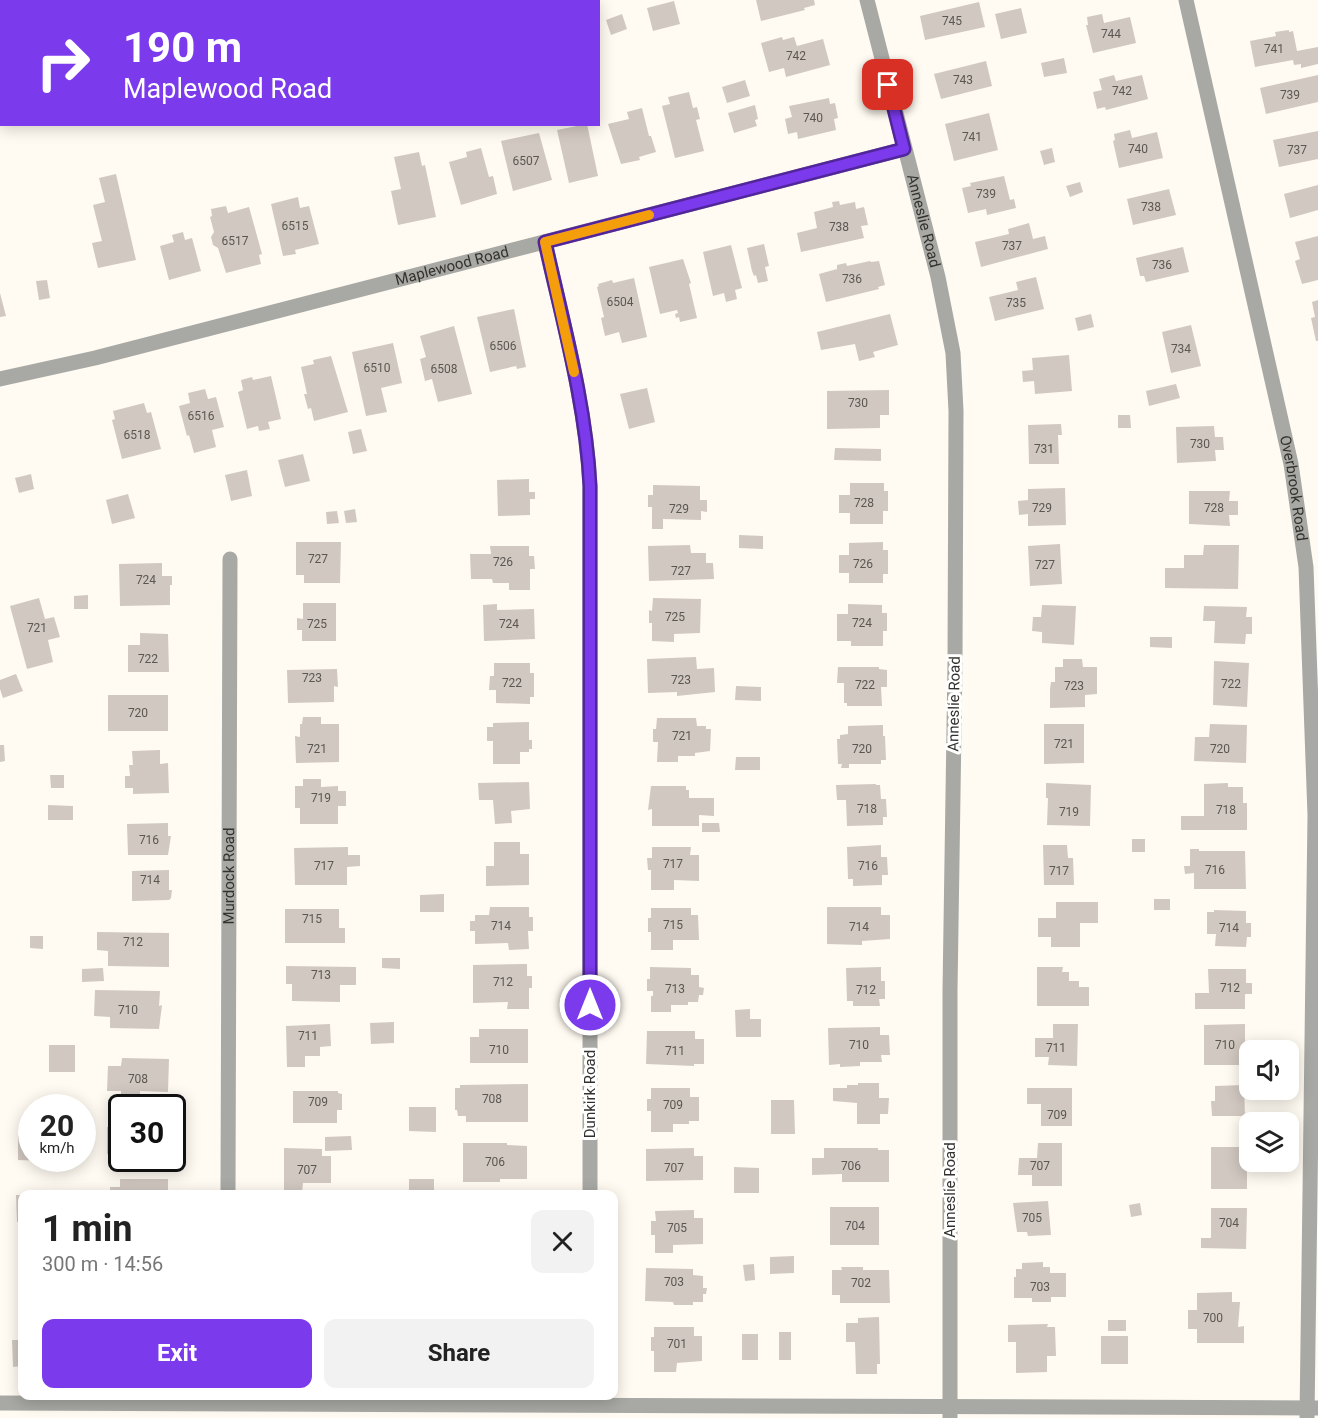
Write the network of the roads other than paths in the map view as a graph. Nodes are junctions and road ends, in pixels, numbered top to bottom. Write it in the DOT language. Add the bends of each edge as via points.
graph roads {
  1 [pos="867,0"];
  2 [pos="1186,0"];
  3 [pos="904,149"];
  4 [pos="545,242"];
  5 [pos="0,379"];
  6 [pos="230,560"];
  7 [pos="228,1190"];
  8 [pos="590,1190"];
  9 [pos="0,1403"];
  10 [pos="227,1406"];
  11 [pos="590,1406"];
  12 [pos="1311,1411"];
  13 [pos="950,1413"];
  1 -- 3 [label="street, Anneslie Road"];
  2 -- 12 [label="street, Overbrook Road" via="1291,464 1306,567 1315,815"];
  3 -- 4 [label="street, Maplewood Road"];
  3 -- 13 [label="street, Anneslie Road" via="938,277 953,353 956,411"];
  4 -- 5 [label="street, Maplewood Road"];
  4 -- 8 [label="street, Dunkirk Road" via="584,415 590,486"];
  6 -- 7 [label="street, Murdock Road"];
  9 -- 10 [label="street"];
  10 -- 11 [label="street"];
  11 -- 13 [label="street"];
  12 -- 13 [label="street"];
}
